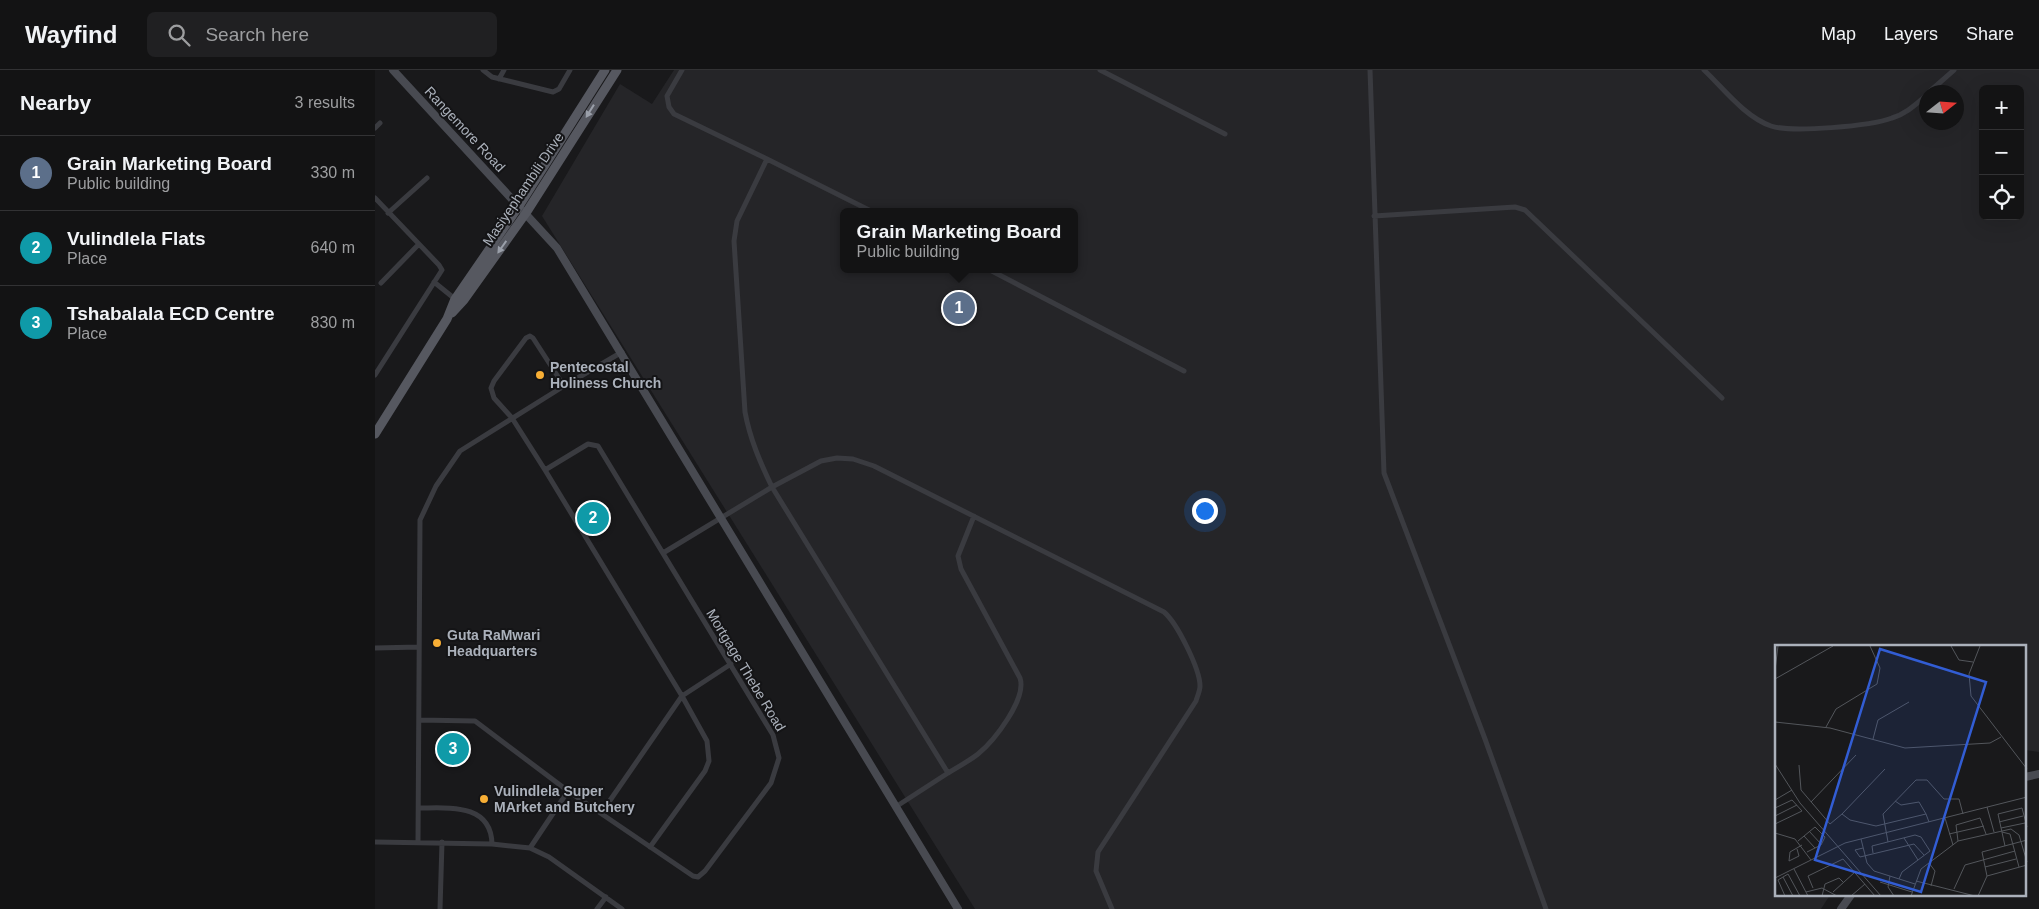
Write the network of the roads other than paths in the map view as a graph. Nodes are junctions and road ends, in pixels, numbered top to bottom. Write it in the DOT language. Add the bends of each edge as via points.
graph roads {
  1 [pos="393,70"];
  2 [pos="483,70"];
  3 [pos="504,70"];
  4 [pos="570,70"];
  5 [pos="605,70"];
  6 [pos="617,70"];
  7 [pos="682,70"];
  8 [pos="1100,70"];
  9 [pos="1370,70"];
  10 [pos="1705,70"];
  11 [pos="1954,70"];
  12 [pos="499,79"];
  13 [pos="1938,85"];
  14 [pos="1919,101"];
  15 [pos="380,123"];
  16 [pos="375,128"];
  17 [pos="1225,134"];
  18 [pos="767,159"];
  19 [pos="427,178"];
  20 [pos="375,198"];
  21 [pos="519,206"];
  22 [pos="865,208"];
  23 [pos="388,213"];
  24 [pos="526,213"];
  25 [pos="1374,216"];
  26 [pos="419,244"];
  27 [pos="996,273"];
  28 [pos="434,282"];
  29 [pos="381,283"];
  30 [pos="455,299"];
  31 [pos="447,319"];
  32 [pos="623,352"];
  33 [pos="1185,370"];
  34 [pos="375,375"];
  35 [pos="564,386"];
  36 [pos="1722,398"];
  37 [pos="512,418"];
  38 [pos="375,434"];
  39 [pos="545,470"];
  40 [pos="772,487"];
  41 [pos="974,516"];
  42 [pos="723,518"];
  43 [pos="663,553"];
  44 [pos="419,647"];
  45 [pos="375,648"];
  46 [pos="731,664"];
  47 [pos="682,696"];
  48 [pos="419,720"];
  49 [pos="948,773"];
  50 [pos="568,791"];
  51 [pos="897,806"];
  52 [pos="419,808"];
  53 [pos="601,812"];
  54 [pos="375,842"];
  55 [pos="418,842"];
  56 [pos="442,842"];
  57 [pos="492,844"];
  58 [pos="650,847"];
  59 [pos="530,848"];
  60 [pos="1850,896"];
  61 [pos="606,897"];
  62 [pos="440,909"];
  63 [pos="597,909"];
  64 [pos="622,909"];
  65 [pos="958,909"];
  66 [pos="1111,909"];
  67 [pos="1546,909"];
  68 [pos="1841,909"];
  1 -- 21 [label="street, Rangemore Road"];
  2 -- 12 [label="street"];
  3 -- 12 [label="street"];
  4 -- 12 [label="street" via="555,92"];
  5 -- 21 [label="main road, Masiyephambili Drive"];
  6 -- 24 [label="main road, Masiyephambili Drive, one-way"];
  7 -- 18 [label="street" via="667,96 674,114"];
  8 -- 17 [label="street"];
  9 -- 25 [label="street"];
  10 -- 14 [label="street" via="1747,111 1779,128 1825,127 1891,119"];
  11 -- 13 [label="street"];
  15 -- 16 [label="street"];
  18 -- 22 [label="street"];
  18 -- 40 [label="street" via="737,221 734,241 745,412 750,436"];
  19 -- 23 [label="street"];
  20 -- 23 [label="street"];
  21 -- 24 [label="street, Rangemore Road"];
  21 -- 30 [label="main road, Masiyephambili Drive"];
  23 -- 26 [label="street"];
  24 -- 31 [label="main road, Masiyephambili Drive, one-way"];
  24 -- 32 [label="street, Rangemore Road" via="557,248"];
  25 -- 36 [label="street" via="1515,207 1525,210"];
  25 -- 67 [label="street" via="1384,474"];
  26 -- 28 [label="street" via="441,268"];
  26 -- 29 [label="street"];
  27 -- 33 [label="street"];
  28 -- 30 [label="street"];
  28 -- 34 [label="street"];
  30 -- 31 [label="main road, Masiyephambili Drive"];
  31 -- 38 [label="main road, Masiyephambili Drive"];
  32 -- 35 [label="street"];
  32 -- 42 [label="street, Rangemore Road"];
  35 -- 37 [label="street"];
  35 -- 37 [label="street" via="533,338 526,338 491,388 498,403"];
  37 -- 39 [label="street"];
  37 -- 44 [label="street" via="460,451 436,486 420,520"];
  39 -- 43 [label="street, Mortgage Thebe Road" via="588,444 598,446"];
  39 -- 47 [label="street"];
  40 -- 41 [label="street" via="821,461 853,459 874,466"];
  40 -- 42 [label="street"];
  40 -- 49 [label="street"];
  41 -- 49 [label="street" via="958,556 961,570 1020,678 1021,690 1013,710 984,748"];
  41 -- 66 [label="street" via="1165,612 1172,619 1198,674 1200,687 1196,701 1096,857 1096,870"];
  42 -- 43 [label="street"];
  42 -- 51 [label="street, Rangemore Road"];
  43 -- 46 [label="street, Mortgage Thebe Road"];
  44 -- 45 [label="street"];
  44 -- 48 [label="street"];
  46 -- 47 [label="street"];
  46 -- 58 [label="street, Mortgage Thebe Road" via="773,735 779,758 776,772 702,875 693,876"];
  47 -- 53 [label="street"];
  47 -- 58 [label="street" via="707,741 709,760 699,781"];
  48 -- 50 [label="street, Mortgage Thebe Road" via="475,721"];
  48 -- 52 [label="street"];
  49 -- 51 [label="street"];
  50 -- 53 [label="street, Mortgage Thebe Road"];
  50 -- 59 [label="street"];
  51 -- 65 [label="street, Rangemore Road"];
  52 -- 55 [label="street"];
  52 -- 57 [label="street" via="457,808 472,812 491,828"];
  53 -- 58 [label="street, Mortgage Thebe Road"];
  54 -- 55 [label="street"];
  55 -- 56 [label="street"];
  56 -- 57 [label="street"];
  56 -- 62 [label="street"];
  57 -- 59 [label="street"];
  59 -- 61 [label="street" via="549,857"];
  60 -- 68 [label="street"];
  61 -- 63 [label="street"];
  61 -- 64 [label="street"];
}
